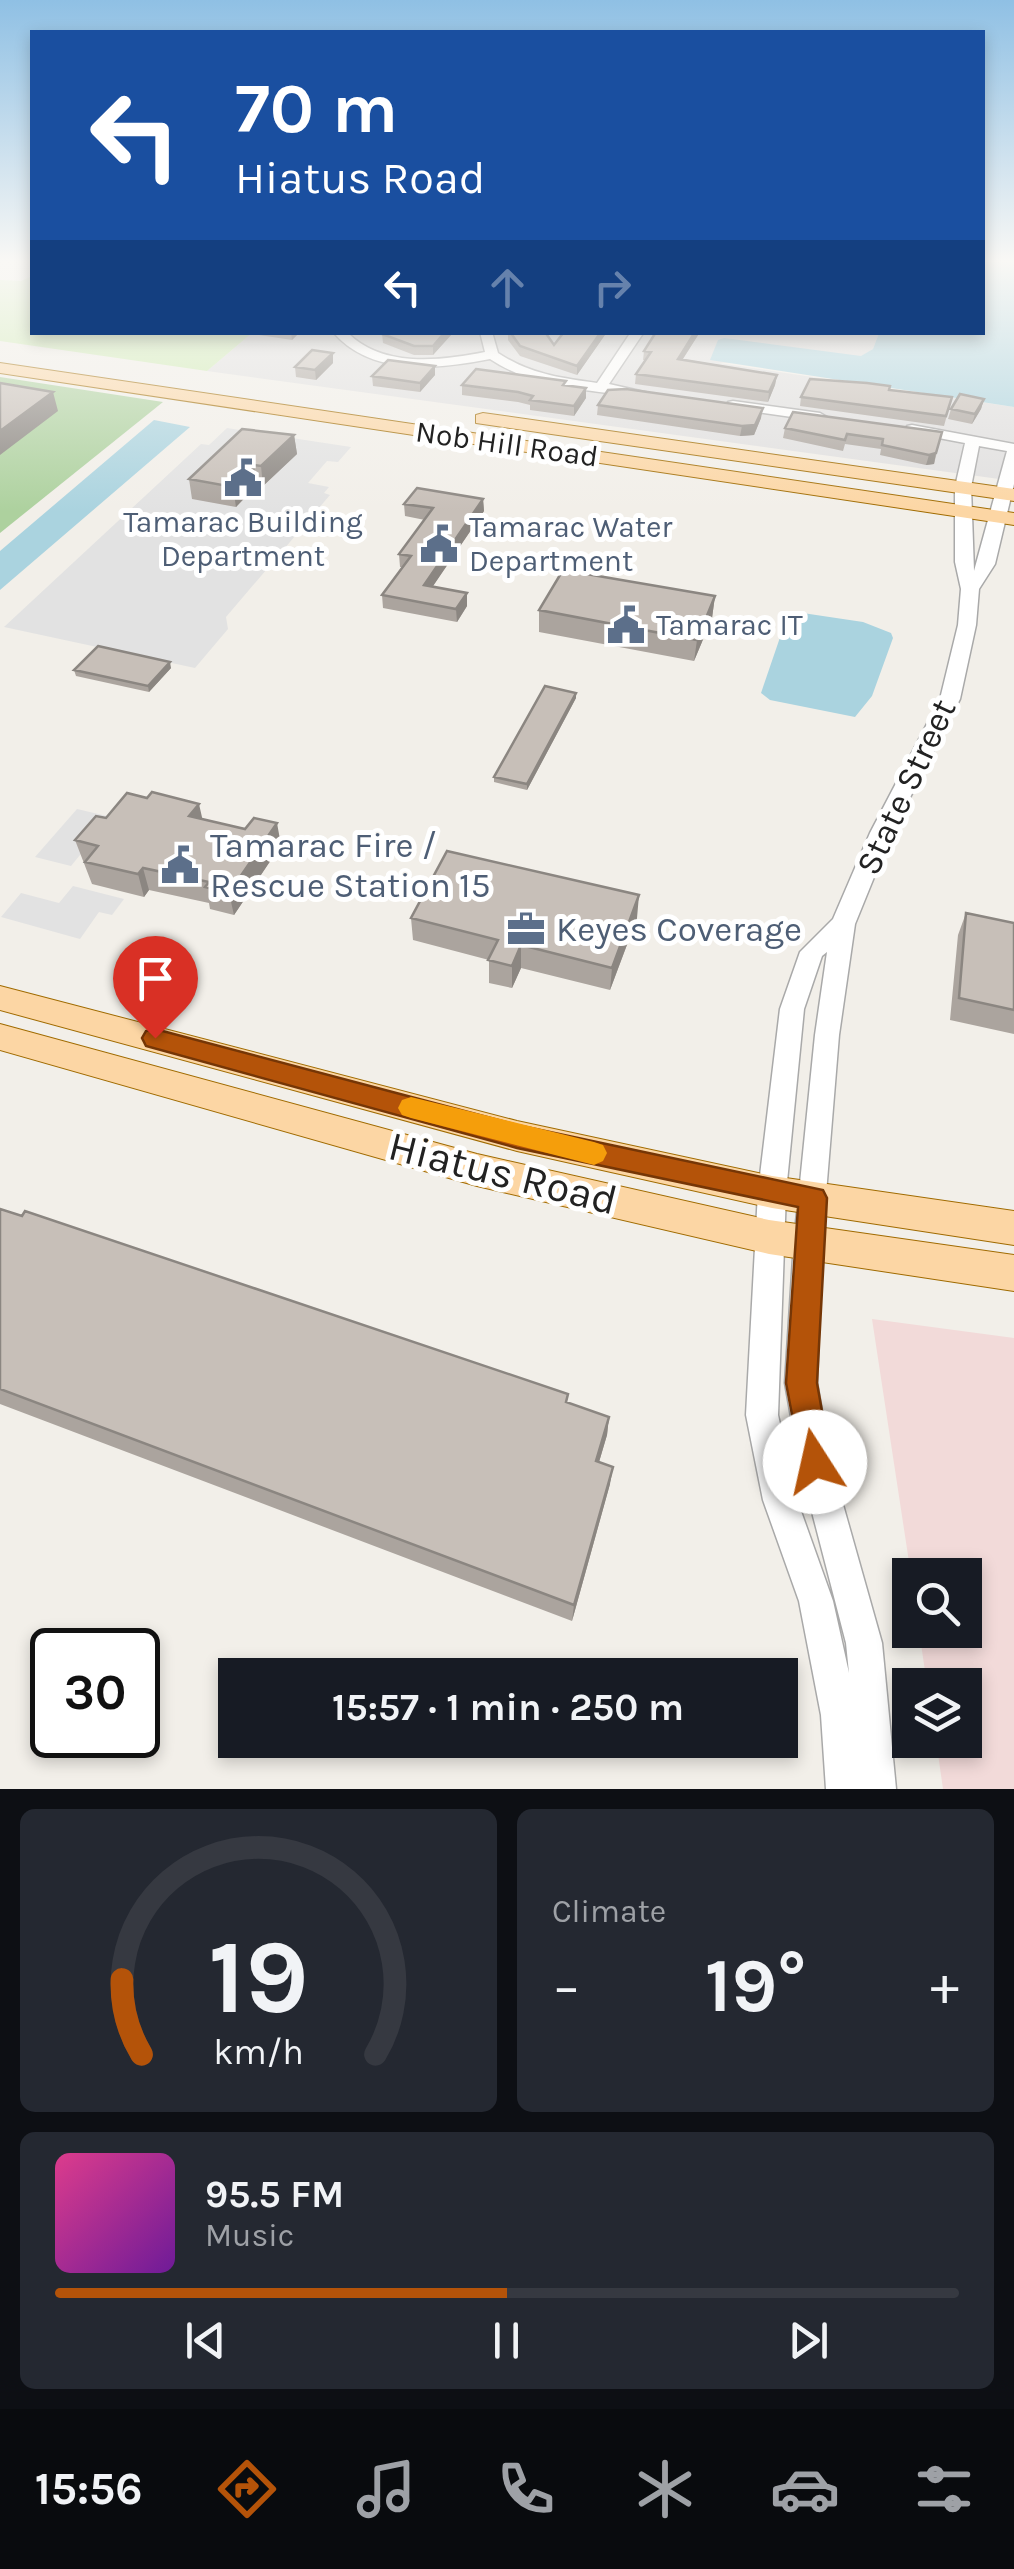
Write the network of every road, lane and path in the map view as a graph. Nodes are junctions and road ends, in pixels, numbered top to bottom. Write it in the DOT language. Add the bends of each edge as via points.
graph roads {
  1 [pos="356,344"];
  2 [pos="489,344"];
  3 [pos="630,344"];
  4 [pos="492,355"];
  5 [pos="0,368"];
  6 [pos="600,388"];
  7 [pos="657,395"];
  8 [pos="714,403"];
  9 [pos="440,413"];
  10 [pos="846,420"];
  11 [pos="902,428"];
  12 [pos="973,438"];
  13 [pos="1014,450"];
  14 [pos="963,488"];
  15 [pos="1010,494"];
  16 [pos="966,512"];
  17 [pos="1005,518"];
  18 [pos="970,588"];
  19 [pos="843,924"];
  20 [pos="0,998"];
  21 [pos="0,1038"];
  22 [pos="772,1192"];
  23 [pos="813,1198"];
  24 [pos="1014,1228"];
  25 [pos="770,1237"];
  26 [pos="808,1242"];
  27 [pos="1014,1274"];
  28 [pos="844,1789"];
  29 [pos="877,1789"];
  1 -- 4 [label="street" via="381,358 432,364"];
  2 -- 4 [label="street"];
  3 -- 6 [label="street"];
  4 -- 6 [label="street" via="530,376"];
  5 -- 16 [label="main road, Nob Hill Road"];
  6 -- 7 [label="street"];
  8 -- 10 [label="street"];
  9 -- 14 [label="main road, Nob Hill Road"];
  11 -- 12 [label="street"];
  12 -- 13 [label="street"];
  12 -- 14 [label="street, State Street"];
  13 -- 15 [label="street, State Street"];
  14 -- 15 [label="main road, Nob Hill Road"];
  14 -- 16 [label="street, State Street"];
  15 -- 17 [label="street, State Street"];
  16 -- 17 [label="main road, Nob Hill Road"];
  16 -- 18 [label="street, State Street" via="963,562"];
  17 -- 18 [label="street, State Street"];
  18 -- 19 [label="street, State Street" via="950,700"];
  19 -- 22 [label="street, State Street" via="812,952 792,1010"];
  19 -- 23 [label="street, State Street"];
  20 -- 22 [label="main road, Hiatus Road" via="517,1136"];
  21 -- 25 [label="main road, Hiatus Road" via="477,1170"];
  22 -- 23 [label="main road, Hiatus Road"];
  22 -- 25 [label="street, State Street"];
  23 -- 24 [label="main road, Hiatus Road"];
  23 -- 26 [label="street, State Street"];
  25 -- 26 [label="main road, Hiatus Road"];
  25 -- 28 [label="street" via="762,1415 780,1500 816,1601 838,1714"];
  26 -- 27 [label="main road, Hiatus Road"];
  26 -- 29 [label="street, State Street" via="802,1383 815,1462 864,1643"];
}
